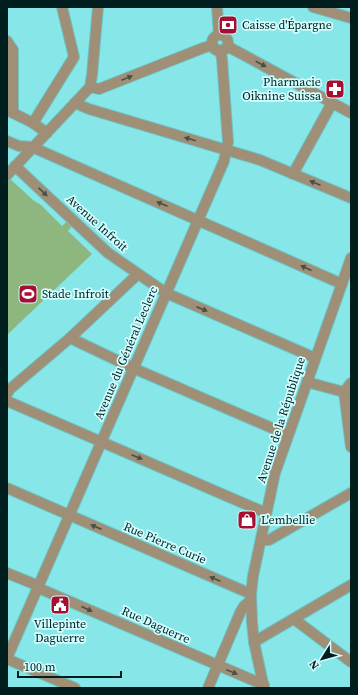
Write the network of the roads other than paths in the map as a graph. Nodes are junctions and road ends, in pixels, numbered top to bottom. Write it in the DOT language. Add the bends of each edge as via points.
graph roads {
  1 [pos="62,7"];
  2 [pos="98,7"];
  3 [pos="216,7"];
  4 [pos="313,7"];
  5 [pos="351,18"];
  6 [pos="7,42"];
  7 [pos="220,47"];
  8 [pos="90,87"];
  9 [pos="76,103"];
  10 [pos="332,103"];
  11 [pos="10,111"];
  12 [pos="351,113"];
  13 [pos="33,124"];
  14 [pos="47,133"];
  15 [pos="7,141"];
  16 [pos="32,147"];
  17 [pos="227,150"];
  18 [pos="15,166"];
  19 [pos="293,174"];
  20 [pos="7,175"];
  21 [pos="351,198"];
  22 [pos="198,220"];
  23 [pos="351,258"];
  24 [pos="138,274"];
  25 [pos="342,284"];
  26 [pos="166,293"];
  27 [pos="70,338"];
  28 [pos="315,358"];
  29 [pos="133,368"];
  30 [pos="307,382"];
  31 [pos="351,383"];
  32 [pos="347,393"];
  33 [pos="7,394"];
  34 [pos="7,401"];
  35 [pos="288,435"];
  36 [pos="102,442"];
  37 [pos="351,448"];
  38 [pos="7,488"];
  39 [pos="351,493"];
  40 [pos="266,513"];
  41 [pos="70,516"];
  42 [pos="261,540"];
  43 [pos="7,573"];
  44 [pos="351,585"];
  45 [pos="39,587"];
  46 [pos="251,597"];
  47 [pos="294,619"];
  48 [pos="254,642"];
  49 [pos="7,658"];
  50 [pos="351,662"];
  51 [pos="217,666"];
  52 [pos="264,686"];
  53 [pos="75,688"];
  54 [pos="208,688"];
  1 -- 13 [label="street" via="74,57"];
  2 -- 8 [label="street"];
  3 -- 7 [label="street" via="219,35 226,38"];
  4 -- 5 [label="street"];
  6 -- 11 [label="street" via="13,50"];
  8 -- 7 [label="street, one-way" via="99,89 202,48"];
  7 -- 10 [label="street, one-way"];
  7 -- 17 [label="street, Avenue du Général Leclerc"];
  8 -- 9 [label="street"];
  9 -- 14 [label="street"];
  17 -- 9 [label="street, one-way"];
  10 -- 12 [label="street"];
  10 -- 19 [label="street"];
  11 -- 13 [label="street"];
  13 -- 14 [label="street"];
  14 -- 16 [label="street"];
  15 -- 16 [label="street" via="19,146"];
  16 -- 18 [label="street"];
  22 -- 16 [label="street, one-way"];
  17 -- 19 [label="street"];
  17 -- 22 [label="street, Avenue du Général Leclerc"];
  18 -- 20 [label="street"];
  18 -- 24 [label="street, Avenue Infroit, one-way" via="108,252"];
  21 -- 19 [label="street, one-way"];
  25 -- 22 [label="street, one-way"];
  22 -- 26 [label="street, Avenue du Général Leclerc"];
  23 -- 25 [label="street, Avenue de la République"];
  24 -- 26 [label="street, Avenue Infroit"];
  24 -- 27 [label="street"];
  25 -- 28 [label="street, Avenue de la République"];
  26 -- 28 [label="street, Avenue Infroit, one-way"];
  26 -- 29 [label="street, Avenue du Général Leclerc"];
  27 -- 29 [label="street"];
  27 -- 33 [label="street"];
  28 -- 30 [label="street, Avenue de la République"];
  29 -- 35 [label="street"];
  29 -- 36 [label="street, Avenue du Général Leclerc"];
  30 -- 32 [label="street"];
  30 -- 35 [label="street, Avenue de la République"];
  31 -- 32 [label="street"];
  32 -- 37 [label="street"];
  34 -- 36 [label="street"];
  35 -- 40 [label="street, Avenue de la République" via="275,473"];
  36 -- 40 [label="street, one-way"];
  36 -- 41 [label="street, Avenue du Général Leclerc"];
  38 -- 41 [label="street, Rue Pierre Curie"];
  39 -- 42 [label="street" via="269,540"];
  40 -- 42 [label="street, Avenue de la République"];
  41 -- 45 [label="street, Avenue du Général Leclerc"];
  46 -- 41 [label="street, Rue Pierre Curie, one-way"];
  42 -- 46 [label="street, Avenue de la République"];
  43 -- 45 [label="street, Rue Daguerre"];
  44 -- 47 [label="street"];
  45 -- 49 [label="street, Avenue du Général Leclerc"];
  45 -- 51 [label="street, Rue Daguerre, one-way"];
  46 -- 48 [label="street, Avenue de la République"];
  46 -- 51 [label="street" via="240,613"];
  47 -- 48 [label="street"];
  47 -- 50 [label="street"];
  48 -- 52 [label="street, Avenue de la République"];
  49 -- 53 [label="street"];
  51 -- 52 [label="street, Rue Daguerre, one-way"];
  51 -- 54 [label="street"];
}
